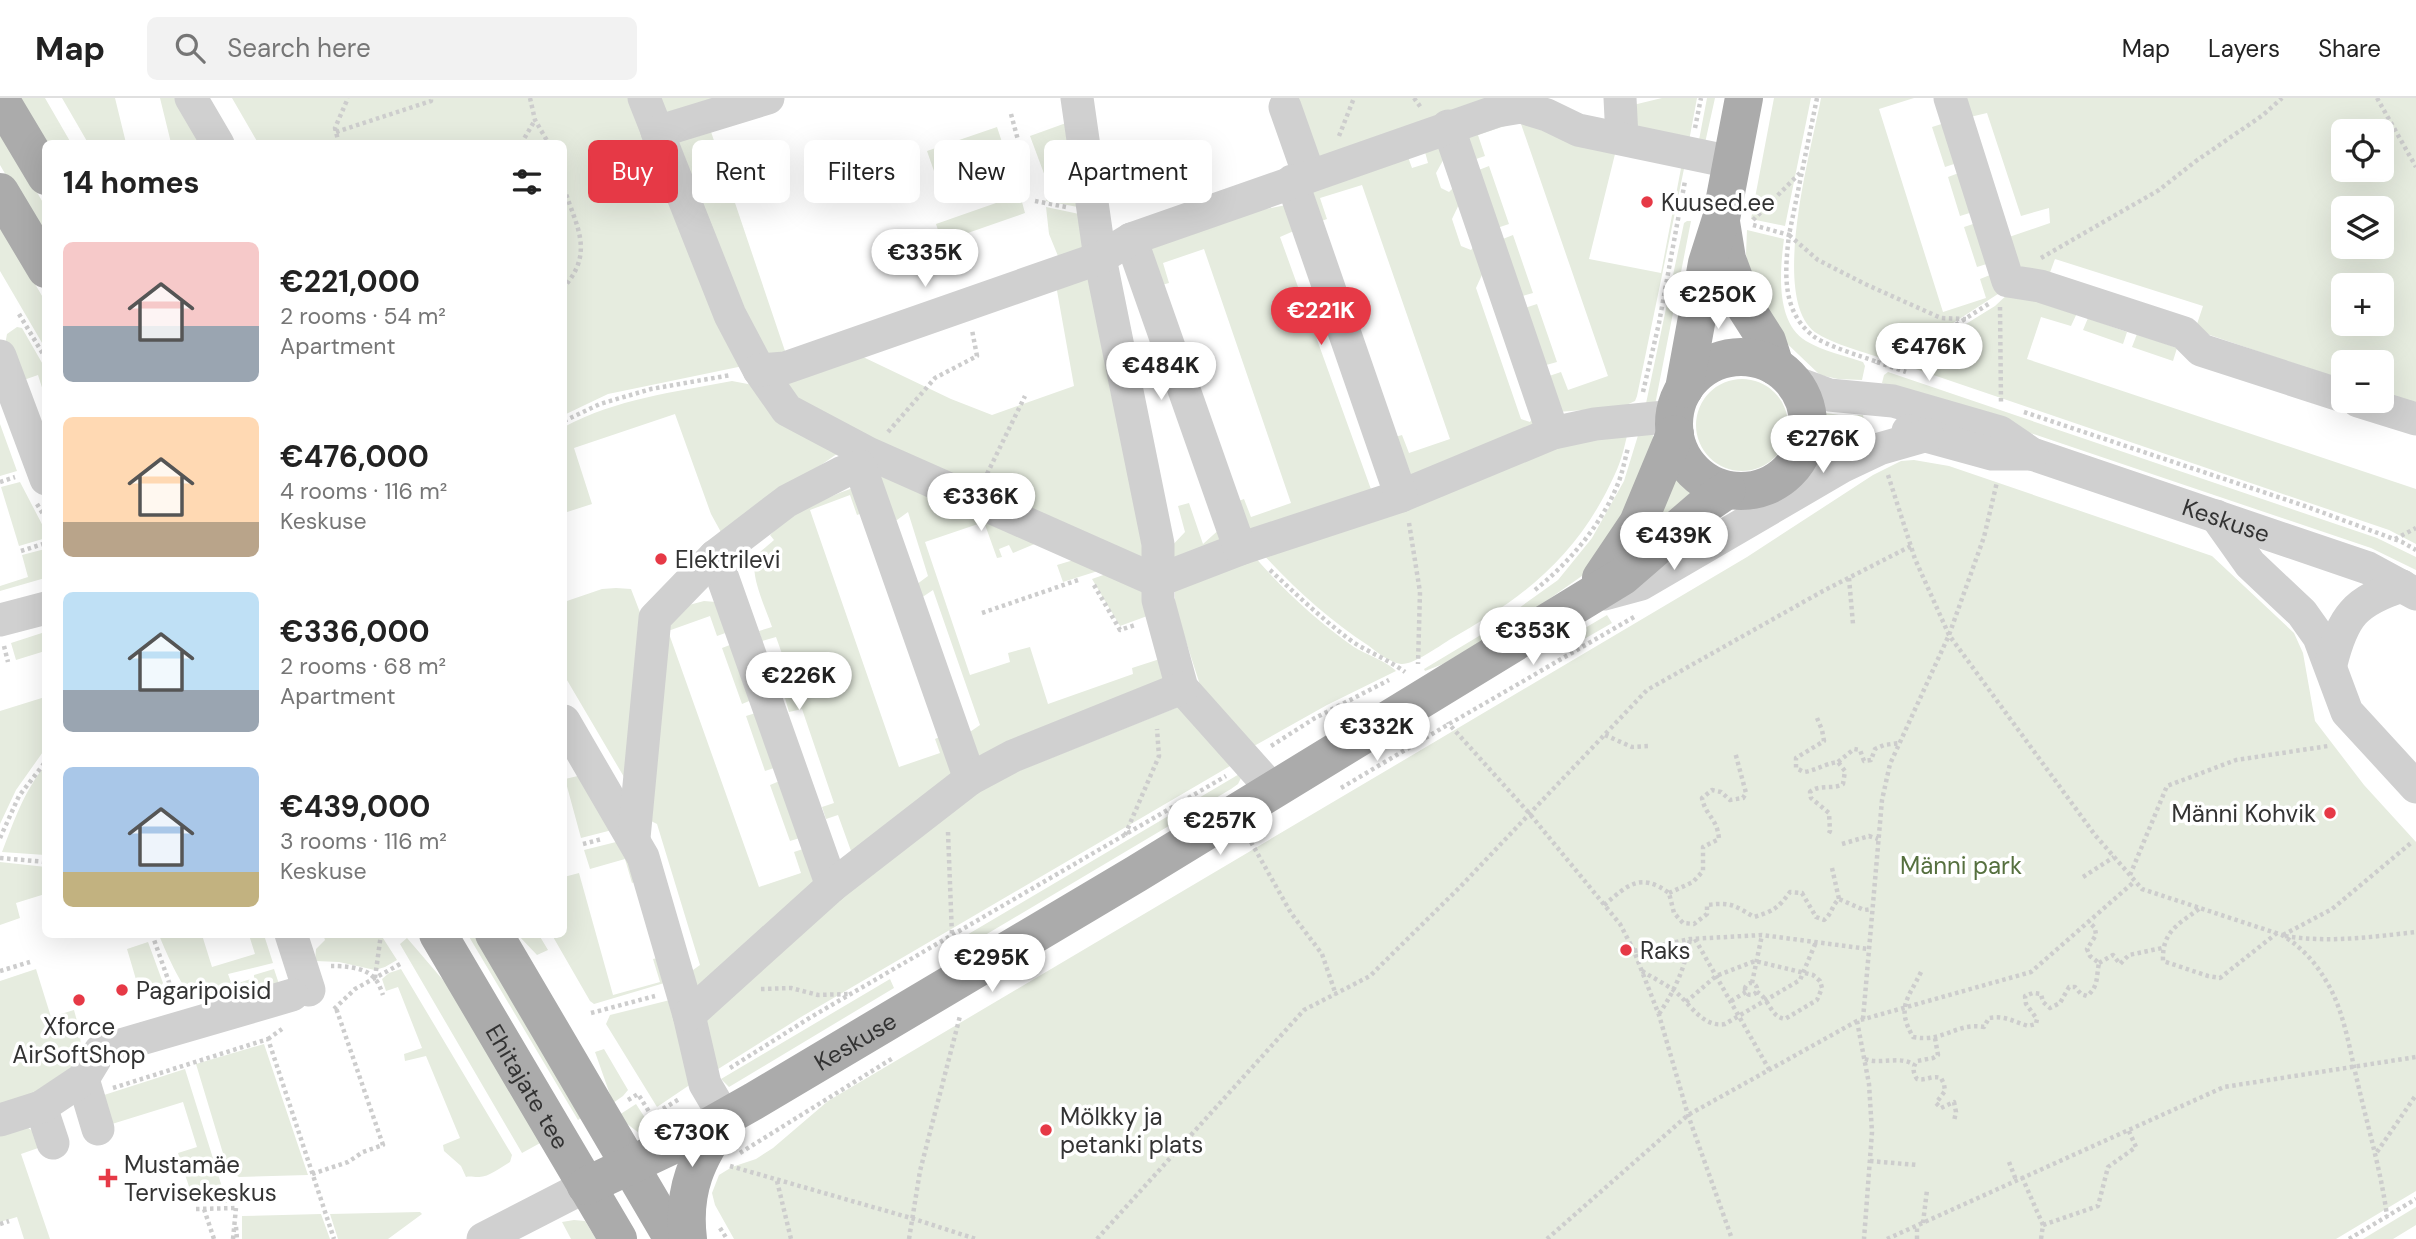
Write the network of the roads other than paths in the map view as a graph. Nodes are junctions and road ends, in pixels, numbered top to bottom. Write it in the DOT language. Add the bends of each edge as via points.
graph roads {
  1 [pos="191,98"];
  2 [pos="644,98"];
  3 [pos="768,98"];
  4 [pos="1077,98"];
  5 [pos="1620,98"];
  6 [pos="1744,98"];
  7 [pos="1950,98"];
  8 [pos="0,99"];
  9 [pos="1285,107"];
  10 [pos="1448,126"];
  11 [pos="657,132"];
  12 [pos="1622,138"];
  13 [pos="216,140"];
  14 [pos="1731,162"];
  15 [pos="42,169"];
  16 [pos="1301,178"];
  17 [pos="0,192"];
  18 [pos="1735,222"];
  19 [pos="1131,239"];
  20 [pos="1100,258"];
  21 [pos="42,262"];
  22 [pos="0,356"];
  23 [pos="759,370"];
  24 [pos="1785,374"];
  25 [pos="2331,392"];
  26 [pos="2394,412"];
  27 [pos="1678,413"];
  28 [pos="2416,419"];
  29 [pos="1553,433"];
  30 [pos="1928,435"];
  31 [pos="2032,454"];
  32 [pos="864,460"];
  33 [pos="42,468"];
  34 [pos="1777,481"];
  35 [pos="1727,490"];
  36 [pos="1401,496"];
  37 [pos="2216,516"];
  38 [pos="1246,547"];
  39 [pos="715,556"];
  40 [pos="1157,581"];
  41 [pos="2409,590"];
  42 [pos="1585,599"];
  43 [pos="42,610"];
  44 [pos="1,631"];
  45 [pos="2331,664"];
  46 [pos="1172,693"];
  47 [pos="567,726"];
  48 [pos="2416,787"];
  49 [pos="958,788"];
  50 [pos="1273,790"];
  51 [pos="634,838"];
  52 [pos="832,886"];
  53 [pos="292,938"];
  54 [pos="440,938"];
  55 [pos="496,938"];
  56 [pos="695,999"];
  57 [pos="84,1083"];
  58 [pos="41,1107"];
  59 [pos="724,1118"];
  60 [pos="0,1120"];
  61 [pos="98,1129"];
  62 [pos="53,1143"];
  63 [pos="631,1166"];
  64 [pos="586,1186"];
  65 [pos="701,1228"];
  66 [pos="483,1239"];
  67 [pos="618,1239"];
  68 [pos="673,1239"];
  1 -- 13 [label="street"];
  2 -- 11 [label="street"];
  3 -- 11 [label="street"];
  4 -- 20 [label="street"];
  5 -- 12 [label="street"];
  6 -- 14 [label="main road"];
  7 -- 25 [label="street" via="2008,281 2040,286 2184,334 2201,350"];
  8 -- 15 [label="main road"];
  9 -- 16 [label="street"];
  10 -- 12 [label="street" via="1521,107 1578,130"];
  10 -- 16 [label="street"];
  10 -- 29 [label="street"];
  11 -- 23 [label="street" via="730,315"];
  12 -- 14 [label="street"];
  14 -- 18 [label="main road"];
  16 -- 19 [label="street"];
  16 -- 36 [label="street"];
  17 -- 21 [label="main road"];
  18 -- 24 [label="main road" via="1727,259 1744,306"];
  18 -- 27 [label="main road" via="1707,263"];
  19 -- 20 [label="street"];
  19 -- 38 [label="street"];
  20 -- 23 [label="street" via="785,368"];
  20 -- 40 [label="street" via="1158,544"];
  22 -- 33 [label="street"];
  23 -- 32 [label="street" via="787,410"];
  24 -- 27 [label="main road" via="1756,358 1715,362 1698,373"];
  24 -- 31 [label="street, Keskuse" via="1829,395 1893,401 2000,432"];
  24 -- 34 [label="main road" via="1805,402 1809,424 1805,446 1794,466"];
  26 -- 28 [label="street"];
  27 -- 29 [label="street"];
  27 -- 35 [label="main road" via="1681,453 1692,470"];
  27 -- 42 [label="main road, Keskuse" via="1638,523"];
  29 -- 36 [label="street"];
  30 -- 31 [label="street, Keskuse" via="1992,454"];
  30 -- 34 [label="street, Keskuse" via="1903,430 1874,432"];
  30 -- 42 [label="street, Keskuse" via="1843,466 1641,584"];
  31 -- 37 [label="street, Keskuse"];
  32 -- 39 [label="street" via="787,501"];
  32 -- 40 [label="street" via="974,500"];
  32 -- 49 [label="street"];
  34 -- 35 [label="main road" via="1762,488"];
  35 -- 42 [label="main road, Keskuse" via="1623,576"];
  36 -- 38 [label="street"];
  37 -- 41 [label="street, Keskuse" via="2368,568"];
  37 -- 45 [label="street" via="2250,564 2302,613"];
  38 -- 40 [label="street"];
  39 -- 51 [label="street" via="654,618"];
  39 -- 52 [label="street"];
  40 -- 46 [label="street"];
  41 -- 45 [label="street" via="2372,596 2352,614 2338,636"];
  42 -- 50 [label="main road, Keskuse"];
  43 -- 44 [label="street"];
  45 -- 48 [label="street" via="2347,712"];
  46 -- 49 [label="street" via="1013,756"];
  46 -- 50 [label="street" via="1249,761"];
  47 -- 51 [label="street"];
  49 -- 52 [label="street"];
  50 -- 59 [label="main road, Keskuse"];
  51 -- 56 [label="street"];
  52 -- 56 [label="street"];
  53 -- 57 [label="street" via="308,1000 184,1026 100,1051"];
  54 -- 64 [label="main road, Ehitajate tee"];
  55 -- 63 [label="main road, Ehitajate tee"];
  56 -- 59 [label="street" via="705,1084"];
  57 -- 58 [label="street"];
  57 -- 61 [label="street"];
  58 -- 60 [label="street"];
  58 -- 62 [label="street"];
  59 -- 63 [label="main road, Keskuse"];
  59 -- 65 [label="main road" via="689,1186 685,1216"];
  63 -- 64 [label="main road, Keskuse"];
  63 -- 68 [label="main road, Ehitajate tee"];
  64 -- 66 [label="street"];
  64 -- 67 [label="main road, Ehitajate tee"];
}
